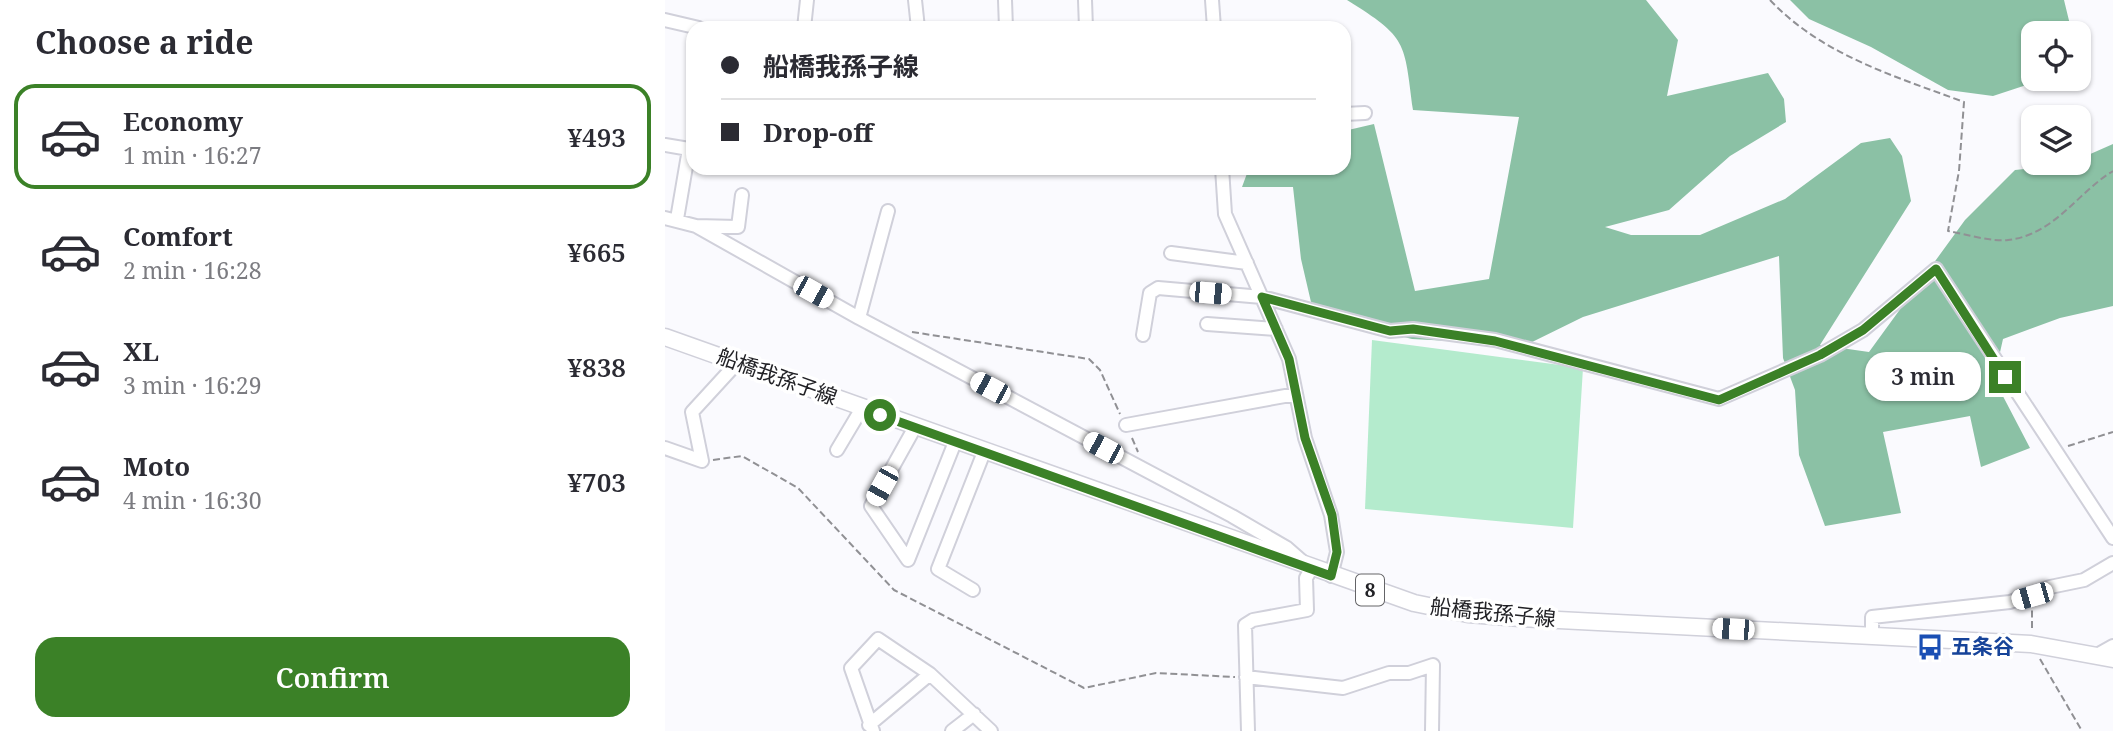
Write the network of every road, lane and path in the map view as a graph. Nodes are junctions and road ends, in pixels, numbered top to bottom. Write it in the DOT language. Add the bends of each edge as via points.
graph roads {
  1 [pos="807,0"];
  2 [pos="915,0"];
  3 [pos="1005,0"];
  4 [pos="1085,0"];
  5 [pos="1212,0"];
  6 [pos="1770,0"];
  7 [pos="665,20"];
  8 [pos="805,21"];
  9 [pos="917,21"];
  10 [pos="1006,21"];
  11 [pos="1086,21"];
  12 [pos="1214,21"];
  13 [pos="686,25"];
  14 [pos="1366,113"];
  15 [pos="1351,114"];
  16 [pos="665,145"];
  17 [pos="686,148"];
  18 [pos="686,160"];
  19 [pos="2113,171"];
  20 [pos="1222,175"];
  21 [pos="742,195"];
  22 [pos="888,211"];
  23 [pos="671,218"];
  24 [pos="696,226"];
  25 [pos="1171,253"];
  26 [pos="1247,264"];
  27 [pos="1262,297"];
  28 [pos="859,318"];
  29 [pos="1207,324"];
  30 [pos="1276,329"];
  31 [pos="901,330"];
  32 [pos="1143,335"];
  33 [pos="665,337"];
  34 [pos="736,363"];
  35 [pos="1296,394"];
  36 [pos="862,408"];
  37 [pos="1126,425"];
  38 [pos="915,428"];
  39 [pos="2113,432"];
  40 [pos="955,442"];
  41 [pos="665,448"];
  42 [pos="837,450"];
  43 [pos="2054,450"];
  44 [pos="984,452"];
  45 [pos="1148,471"];
  46 [pos="2113,538"];
  47 [pos="2113,563"];
  48 [pos="1311,569"];
  49 [pos="1331,576"];
  50 [pos="973,590"];
  51 [pos="2032,596"];
  52 [pos="1871,635"];
  53 [pos="2032,644"];
  54 [pos="2113,646"];
  55 [pos="2105,657"];
  56 [pos="929,674"];
  57 [pos="1246,677"];
  58 [pos="974,714"];
  59 [pos="871,728"];
  60 [pos="952,731"];
  61 [pos="991,731"];
  62 [pos="1248,731"];
  63 [pos="1432,731"];
  64 [pos="2083,731"];
  1 -- 8 [label="street"];
  2 -- 9 [label="street"];
  3 -- 10 [label="street"];
  4 -- 11 [label="street"];
  5 -- 12 [label="street"];
  6 -- 19 [label="path" via="1801,29 1837,52 1964,102 1959,171 1948,231 2007,240 2034,233 2054,222"];
  7 -- 13 [label="street"];
  14 -- 15 [label="street"];
  16 -- 17 [label="street"];
  18 -- 23 [label="street"];
  20 -- 26 [label="street" via="1225,214"];
  21 -- 24 [label="street" via="738,227"];
  22 -- 28 [label="street"];
  23 -- 24 [label="street"];
  24 -- 28 [label="street"];
  25 -- 26 [label="street"];
  26 -- 27 [label="street"];
  27 -- 30 [label="street"];
  27 -- 32 [label="street" via="1158,288 1150,293"];
  27 -- 43 [label="street" via="1390,331 1413,329 1495,341 1719,400 1820,355 1863,330 1936,269"];
  28 -- 45 [label="street"];
  29 -- 30 [label="street"];
  30 -- 35 [label="street" via="1289,359"];
  31 -- 37 [label="path" via="1089,359 1100,370"];
  33 -- 34 [label="main road, 船橋我孫子線 / 8"];
  34 -- 36 [label="main road, 船橋我孫子線 / 8"];
  34 -- 41 [label="street" via="692,412 702,461"];
  35 -- 37 [label="street"];
  35 -- 49 [label="street" via="1305,438 1332,515 1337,552"];
  36 -- 38 [label="main road, 船橋我孫子線 / 8"];
  36 -- 42 [label="street"];
  37 -- 45 [label="path"];
  38 -- 40 [label="main road, 船橋我孫子線 / 8"];
  38 -- 40 [label="street" via="871,506 908,560"];
  39 -- 43 [label="path"];
  40 -- 44 [label="main road, 船橋我孫子線 / 8"];
  43 -- 46 [label="street"];
  44 -- 48 [label="main road, 船橋我孫子線 / 8"];
  44 -- 50 [label="street" via="938,569"];
  45 -- 48 [label="street" via="1287,548"];
  47 -- 51 [label="street" via="2084,580"];
  48 -- 49 [label="main road, 船橋我孫子線 / 8"];
  48 -- 57 [label="street" via="1306,578 1307,610 1245,625"];
  49 -- 52 [label="main road, 船橋我孫子線 / 8" via="1414,603 1468,614"];
  51 -- 52 [label="street" via="1872,617"];
  51 -- 53 [label="path"];
  52 -- 53 [label="main road, 船橋我孫子線 / 8"];
  53 -- 55 [label="main road, 船橋我孫子線 / 8"];
  53 -- 64 [label="path"];
  54 -- 55 [label="street"];
  56 -- 58 [label="street"];
  56 -- 59 [label="street"];
  56 -- 59 [label="street" via="878,639 851,668"];
  57 -- 62 [label="street"];
  57 -- 63 [label="street" via="1343,688 1433,665"];
  58 -- 60 [label="street"];
  58 -- 61 [label="street"];
}
